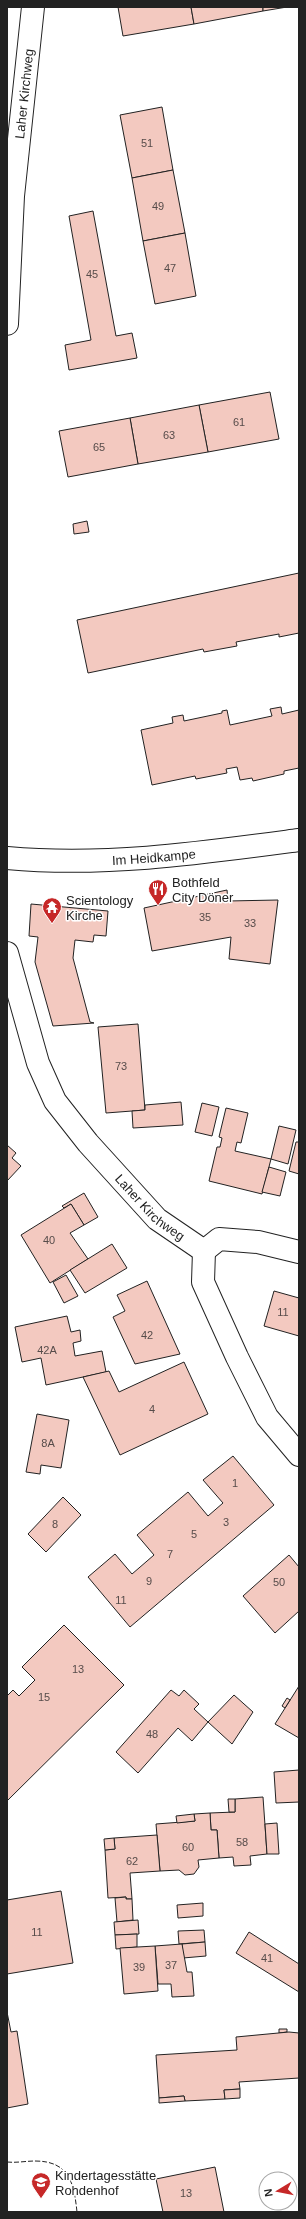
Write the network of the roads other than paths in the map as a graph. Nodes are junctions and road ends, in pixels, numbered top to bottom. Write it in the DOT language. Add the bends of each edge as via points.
graph roads {
  1 [pos="33,7"];
  2 [pos="7,324"];
  3 [pos="299,840"];
  4 [pos="7,858"];
  5 [pos="7,953"];
  6 [pos="204,1251"];
  7 [pos="299,1252"];
  8 [pos="299,1455"];
  1 -- 2 [label="street, Laher Kirchweg" via="13,196"];
  3 -- 4 [label="street, Im Heidkampe" via="132,859 66,861"];
  5 -- 6 [label="street, Laher Kirchweg" via="38,1063 56,1101 88,1143 157,1219"];
  6 -- 7 [label="street" via="219,1238 258,1242"];
  6 -- 8 [label="street" via="204,1282 237,1356 267,1417"];
}
